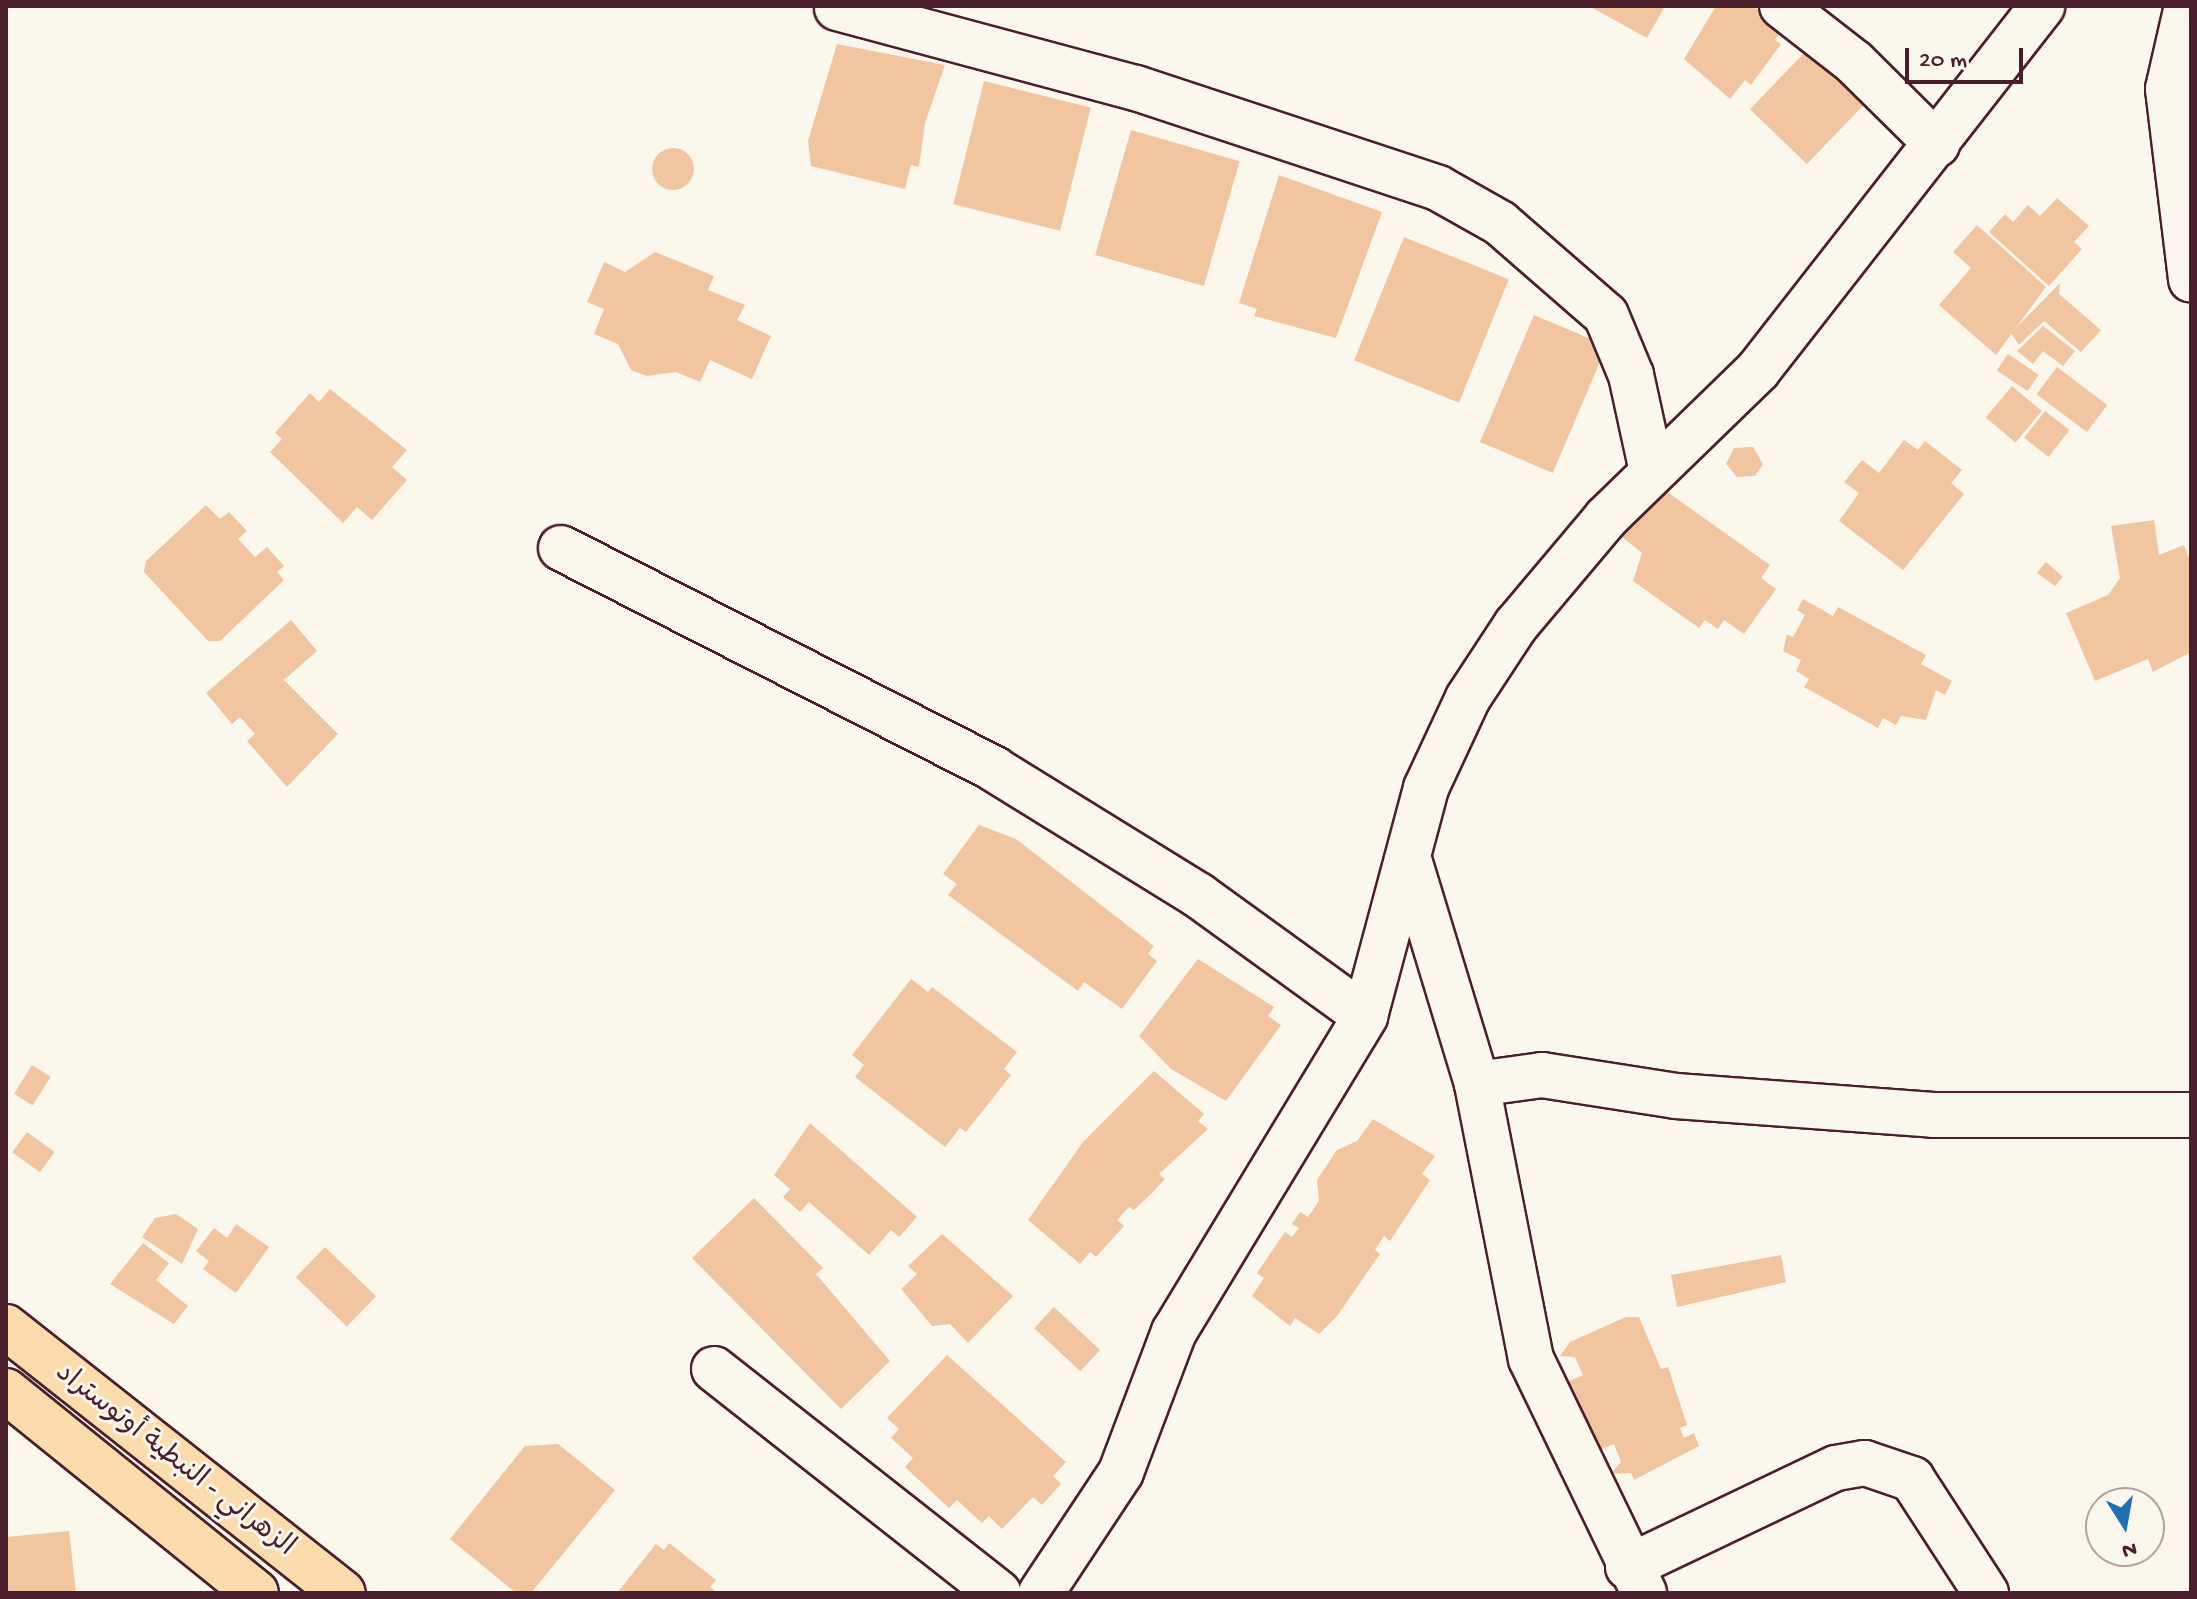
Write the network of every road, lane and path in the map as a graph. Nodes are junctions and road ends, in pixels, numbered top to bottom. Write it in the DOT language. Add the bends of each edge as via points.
graph roads {
  1 [pos="1782,6"];
  2 [pos="2042,6"];
  3 [pos="2187,6"];
  4 [pos="837,8"];
  5 [pos="2185,130"];
  6 [pos="1937,144"];
  7 [pos="2191,280"];
  8 [pos="1652,471"];
  9 [pos="561,548"];
  10 [pos="1410,861"];
  11 [pos="1365,1016"];
  12 [pos="1477,1084"];
  13 [pos="2191,1115"];
  14 [pos="6,1327"];
  15 [pos="714,1369"];
  16 [pos="71,1380"];
  17 [pos="6,1391"];
  18 [pos="40,1420"];
  19 [pos="165,1457"];
  20 [pos="134,1495"];
  21 [pos="1636,1580"];
  22 [pos="256,1593"];
  23 [pos="343,1593"];
  24 [pos="999,1593"];
  25 [pos="1041,1593"];
  26 [pos="1986,1593"];
  1 -- 6 [label="street" via="1854,62"];
  2 -- 6 [label="street"];
  3 -- 5 [label="street" via="2168,89"];
  4 -- 8 [label="street" via="1136,88 1438,188 1500,223 1606,315 1631,375"];
  5 -- 7 [label="street"];
  6 -- 8 [label="street" via="1758,370"];
  8 -- 10 [label="street" via="1516,625 1468,698 1426,788"];
  9 -- 11 [label="street" via="994,769 1198,895"];
  10 -- 11 [label="street"];
  10 -- 12 [label="street"];
  11 -- 25 [label="street" via="1174,1332 1121,1472"];
  12 -- 13 [label="street" via="1542,1075 1676,1096 1933,1115"];
  12 -- 21 [label="street" via="1531,1359"];
  14 -- 16 [label="highway, الزهراني - النبطية أوتوستراد"];
  15 -- 24 [label="street"];
  16 -- 18 [label="highway"];
  16 -- 19 [label="highway, الزهراني - النبطية أوتوستراد"];
  17 -- 18 [label="highway, الزهراني - النبطية أوتوستراد"];
  18 -- 20 [label="highway, الزهراني - النبطية أوتوستراد"];
  19 -- 20 [label="highway"];
  19 -- 23 [label="highway, الزهراني - النبطية أوتوستراد"];
  20 -- 22 [label="highway, الزهراني - النبطية أوتوستراد"];
  21 -- 26 [label="street" via="1836,1468 1865,1463 1912,1479"];
}
